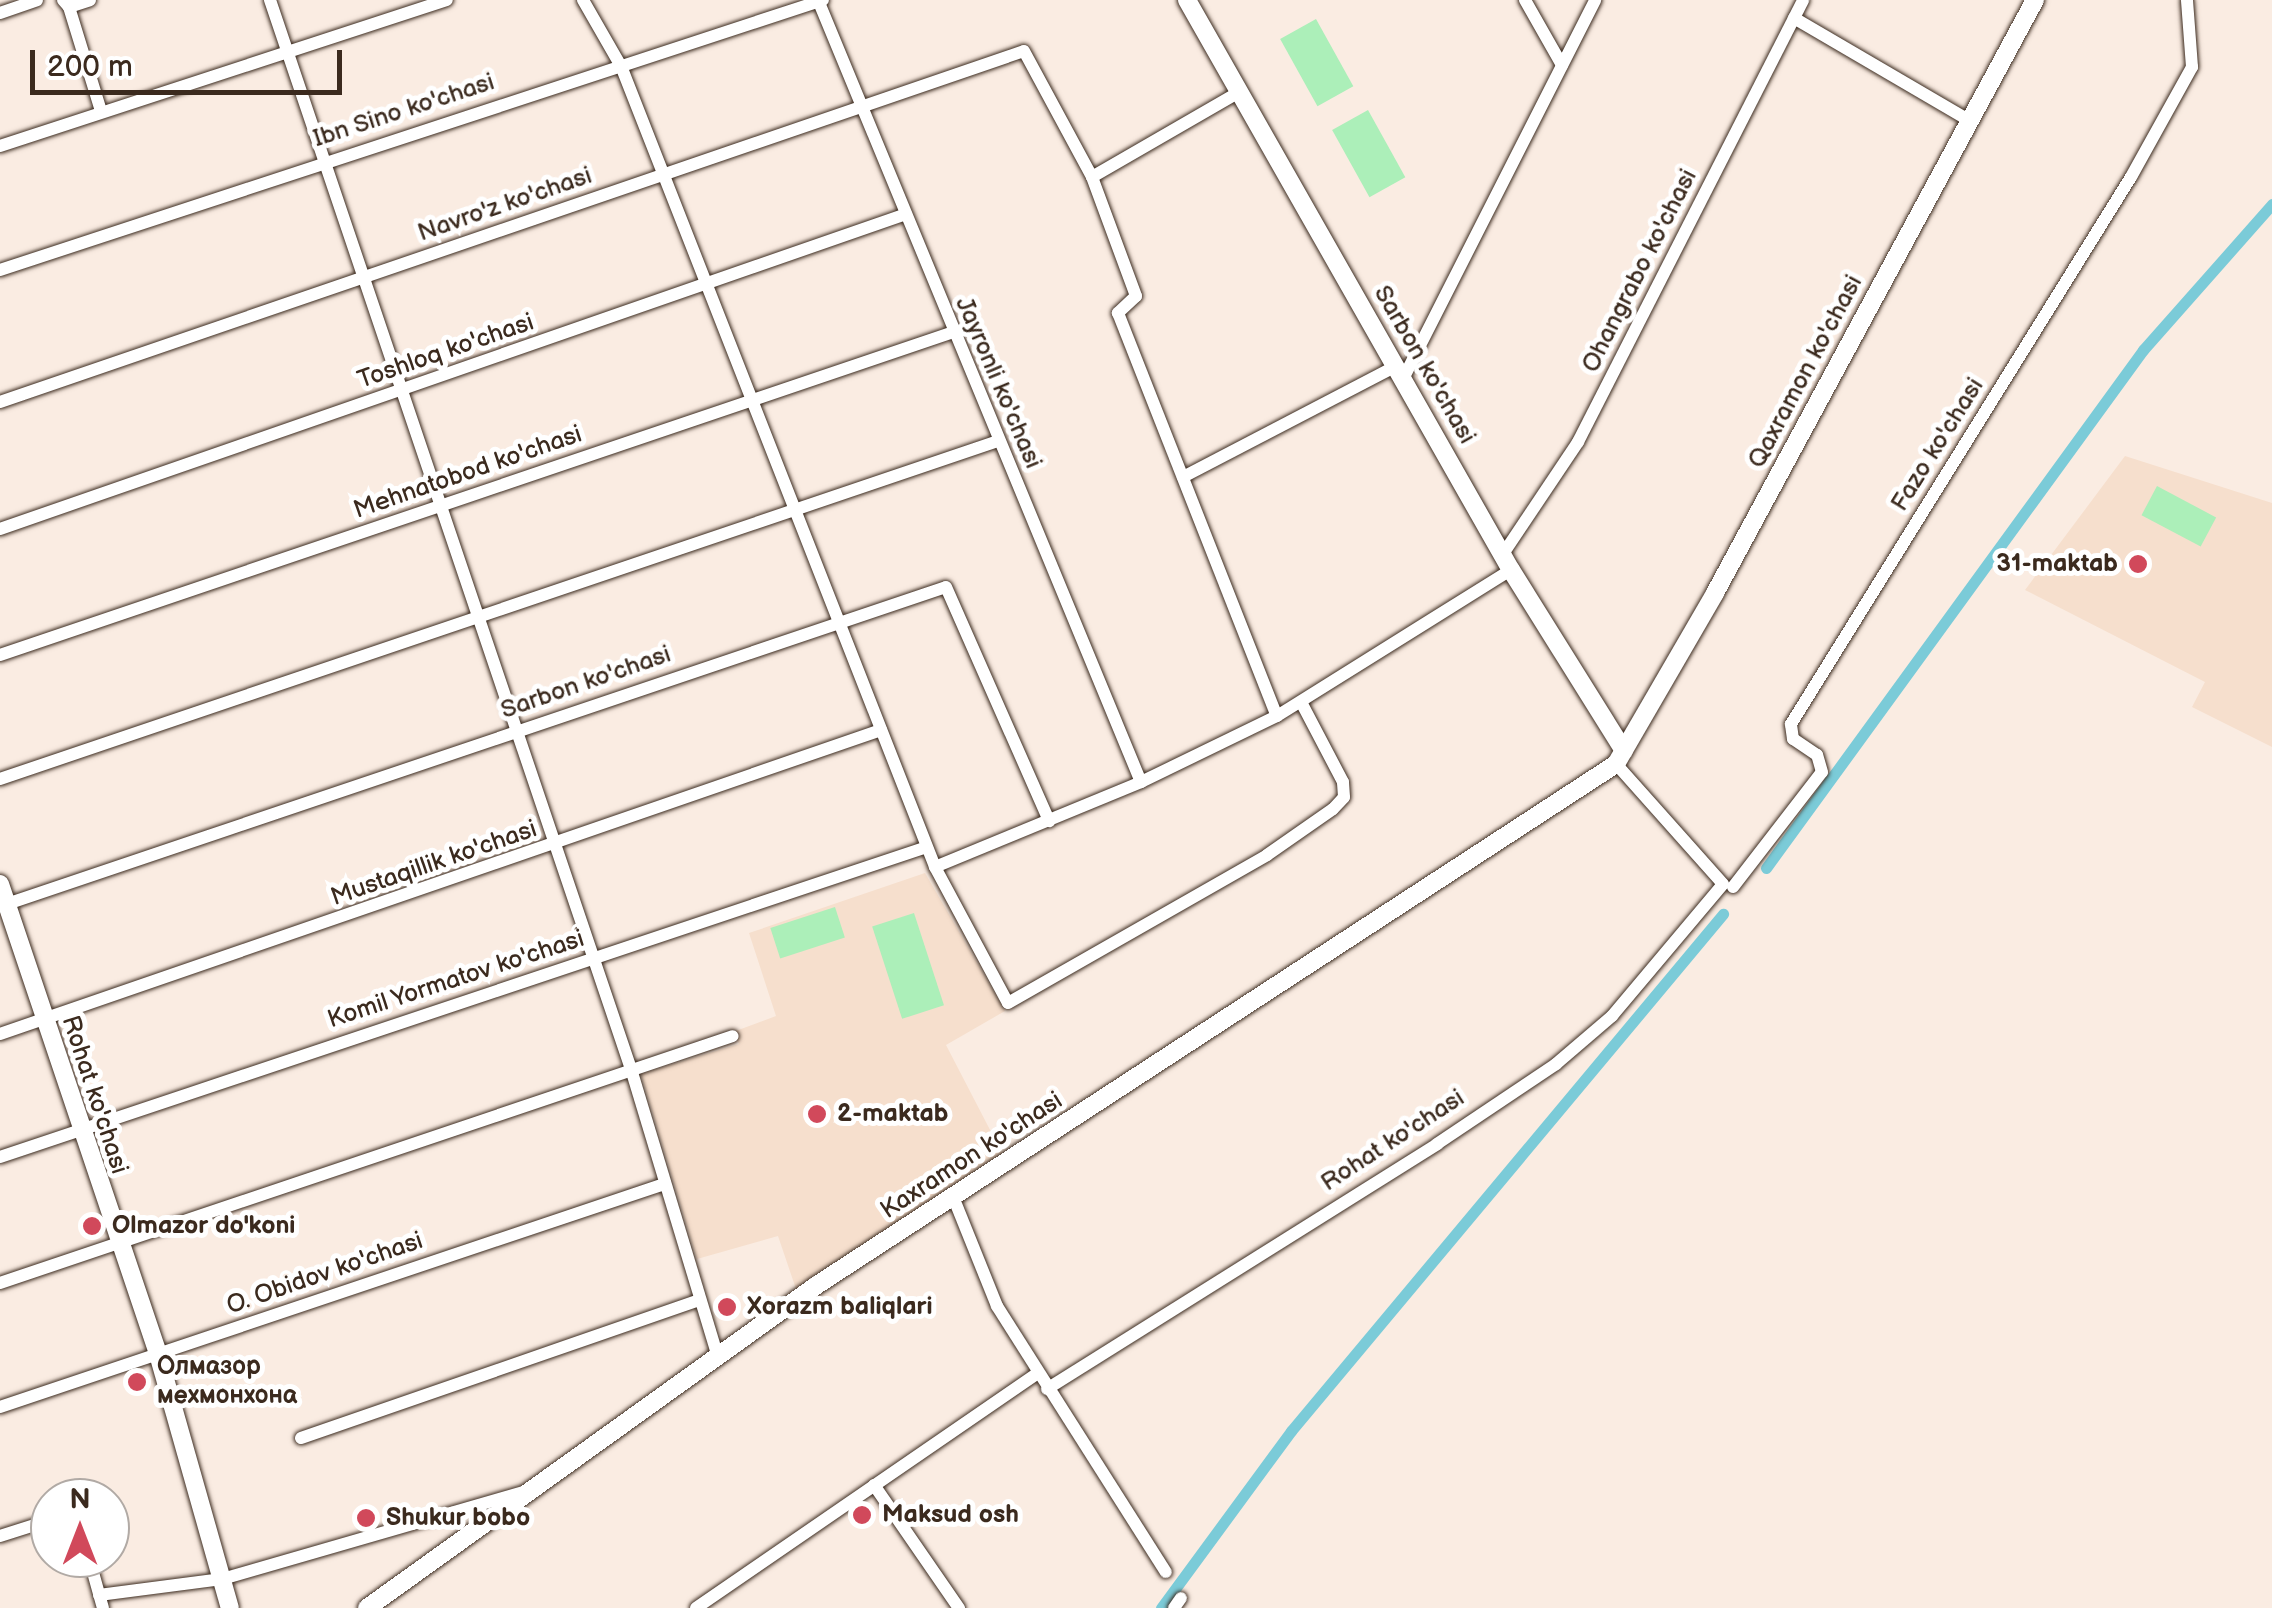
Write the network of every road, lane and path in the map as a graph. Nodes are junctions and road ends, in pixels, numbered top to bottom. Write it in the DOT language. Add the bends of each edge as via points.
graph roads {
  1 [pos="38,0"];
  2 [pos="90,0"];
  3 [pos="270,0"];
  4 [pos="447,0"];
  5 [pos="583,0"];
  6 [pos="820,0"];
  7 [pos="1187,0"];
  8 [pos="1525,0"];
  9 [pos="1595,0"];
  10 [pos="1803,0"];
  11 [pos="2034,0"];
  12 [pos="2187,0"];
  13 [pos="66,4"];
  14 [pos="0,13"];
  15 [pos="1794,18"];
  16 [pos="286,48"];
  17 [pos="1562,65"];
  18 [pos="621,66"];
  19 [pos="1239,92"];
  20 [pos="858,105"];
  21 [pos="100,111"];
  22 [pos="1970,121"];
  23 [pos="0,146"];
  24 [pos="326,159"];
  25 [pos="659,176"];
  26 [pos="1092,177"];
  27 [pos="906,214"];
  28 [pos="0,270"];
  29 [pos="365,276"];
  30 [pos="704,287"];
  31 [pos="950,333"];
  32 [pos="1400,372"];
  33 [pos="404,390"];
  34 [pos="752,400"];
  35 [pos="0,402"];
  36 [pos="998,441"];
  37 [pos="1183,478"];
  38 [pos="441,506"];
  39 [pos="794,508"];
  40 [pos="0,529"];
  41 [pos="1507,562"];
  42 [pos="478,617"];
  43 [pos="839,620"];
  44 [pos="0,654"];
  45 [pos="1301,702"];
  46 [pos="1277,716"];
  47 [pos="881,730"];
  48 [pos="518,733"];
  49 [pos="1620,757"];
  50 [pos="0,779"];
  51 [pos="1141,782"];
  52 [pos="1048,820"];
  53 [pos="927,846"];
  54 [pos="555,847"];
  55 [pos="935,867"];
  56 [pos="0,884"];
  57 [pos="1728,886"];
  58 [pos="3,905"];
  59 [pos="592,959"];
  60 [pos="43,1020"];
  61 [pos="0,1034"];
  62 [pos="733,1036"];
  63 [pos="631,1070"];
  64 [pos="78,1129"];
  65 [pos="0,1157"];
  66 [pos="664,1184"];
  67 [pos="954,1200"];
  68 [pos="116,1243"];
  69 [pos="0,1283"];
  70 [pos="700,1300"];
  71 [pos="717,1353"];
  72 [pos="158,1354"];
  73 [pos="1037,1374"];
  74 [pos="1047,1389"];
  75 [pos="0,1407"];
  76 [pos="301,1438"];
  77 [pos="874,1485"];
  78 [pos="530,1490"];
  79 [pos="30,1526"];
  80 [pos="0,1536"];
  81 [pos="1166,1572"];
  82 [pos="222,1579"];
  83 [pos="101,1602"];
  84 [pos="230,1608"];
  85 [pos="367,1608"];
  86 [pos="696,1608"];
  87 [pos="959,1608"];
  1 -- 14 [label="street"];
  2 -- 13 [label="street"];
  3 -- 16 [label="street"];
  4 -- 16 [label="street"];
  5 -- 18 [label="street"];
  6 -- 18 [label="street, Ibn Sino ko'chasi"];
  6 -- 20 [label="street, Jayronli ko'chasi"];
  7 -- 19 [label="street, Sarbon ko'chasi"];
  8 -- 17 [label="street"];
  9 -- 17 [label="street"];
  10 -- 15 [label="street, Ohangrabo ko'chasi"];
  11 -- 22 [label="street, Qaxramon ko'chasi"];
  12 -- 57 [label="street, Fazo ko'chasi" via="2192,67 2131,177 1791,724 1793,739 1817,754 1822,772"];
  13 -- 21 [label="street"];
  15 -- 22 [label="street"];
  15 -- 41 [label="street, Ohangrabo ko'chasi" via="1578,442"];
  16 -- 21 [label="street"];
  16 -- 24 [label="street"];
  17 -- 32 [label="street"];
  18 -- 24 [label="street, Ibn Sino ko'chasi"];
  18 -- 25 [label="street"];
  19 -- 26 [label="street"];
  19 -- 32 [label="street, Sarbon ko'chasi"];
  20 -- 25 [label="street, Navro'z ko'chasi"];
  20 -- 26 [label="street, Navro'z ko'chasi" via="1024,50"];
  20 -- 27 [label="street, Jayronli ko'chasi"];
  21 -- 23 [label="street"];
  22 -- 49 [label="street, Qaxramon ko'chasi"];
  24 -- 28 [label="street, Ibn Sino ko'chasi"];
  24 -- 29 [label="street"];
  25 -- 29 [label="street, Navro'z ko'chasi"];
  25 -- 30 [label="street"];
  26 -- 37 [label="street" via="1136,296 1118,313"];
  27 -- 30 [label="street, Toshloq ko'chasi"];
  27 -- 31 [label="street, Jayronli ko'chasi"];
  29 -- 33 [label="street"];
  29 -- 35 [label="street, Navro'z ko'chasi"];
  30 -- 33 [label="street, Toshloq ko'chasi"];
  30 -- 34 [label="street"];
  31 -- 34 [label="street, Mehnatobod ko'chasi"];
  31 -- 36 [label="street, Jayronli ko'chasi"];
  32 -- 37 [label="street"];
  32 -- 41 [label="street, Sarbon ko'chasi"];
  33 -- 38 [label="street"];
  33 -- 40 [label="street, Toshloq ko'chasi"];
  34 -- 38 [label="street, Mehnatobod ko'chasi"];
  34 -- 39 [label="street"];
  36 -- 39 [label="street"];
  36 -- 51 [label="street, Jayronli ko'chasi"];
  37 -- 46 [label="street"];
  38 -- 42 [label="street"];
  38 -- 44 [label="street, Mehnatobod ko'chasi"];
  39 -- 42 [label="street"];
  39 -- 43 [label="street"];
  41 -- 45 [label="street"];
  41 -- 49 [label="street, Sarbon ko'chasi"];
  42 -- 48 [label="street"];
  42 -- 50 [label="street"];
  43 -- 47 [label="street"];
  43 -- 48 [label="street, Sarbon ko'chasi"];
  43 -- 52 [label="street, Sarbon ko'chasi" via="946,588"];
  45 -- 46 [label="street"];
  45 -- 55 [label="street" via="1343,782 1344,797 1333,809 1267,855 1008,1003"];
  46 -- 51 [label="street"];
  47 -- 53 [label="street"];
  47 -- 54 [label="street, Mustaqillik ko'chasi"];
  48 -- 54 [label="street"];
  48 -- 58 [label="street, Sarbon ko'chasi"];
  49 -- 57 [label="street"];
  49 -- 67 [label="street, Kaxramon ko'chasi"];
  51 -- 52 [label="street"];
  52 -- 55 [label="street"];
  53 -- 55 [label="street"];
  53 -- 59 [label="street, Komil Yormatov ko'chasi"];
  54 -- 59 [label="street"];
  54 -- 60 [label="street, Mustaqillik ko'chasi"];
  56 -- 58 [label="street, Rohat ko'chasi"];
  57 -- 74 [label="street, Rohat ko'chasi" via="1612,1016 1556,1064"];
  58 -- 60 [label="street, Rohat ko'chasi"];
  59 -- 63 [label="street"];
  59 -- 64 [label="street, Komil Yormatov ko'chasi"];
  60 -- 61 [label="street, Mustaqillik ko'chasi"];
  60 -- 64 [label="street, Rohat ko'chasi"];
  62 -- 63 [label="street"];
  63 -- 66 [label="street"];
  63 -- 68 [label="street"];
  64 -- 65 [label="street, Komil Yormatov ko'chasi"];
  64 -- 68 [label="street, Rohat ko'chasi"];
  66 -- 70 [label="street"];
  66 -- 72 [label="street, O. Obidov ko'chasi"];
  67 -- 71 [label="street, Kaxramon ko'chasi"];
  67 -- 73 [label="street" via="997,1306"];
  68 -- 69 [label="street"];
  68 -- 72 [label="street, Rohat ko'chasi"];
  70 -- 71 [label="street"];
  70 -- 76 [label="street"];
  71 -- 78 [label="street, Kaxramon ko'chasi"];
  72 -- 75 [label="street, O. Obidov ko'chasi"];
  72 -- 82 [label="street, Rohat ko'chasi"];
  73 -- 74 [label="street"];
  73 -- 77 [label="street"];
  74 -- 81 [label="street"];
  77 -- 86 [label="street"];
  77 -- 87 [label="street"];
  78 -- 82 [label="street"];
  78 -- 85 [label="street, Kaxramon ko'chasi"];
  79 -- 80 [label="street"];
  82 -- 83 [label="street"];
  82 -- 84 [label="street, Rohat ko'chasi"];
}
